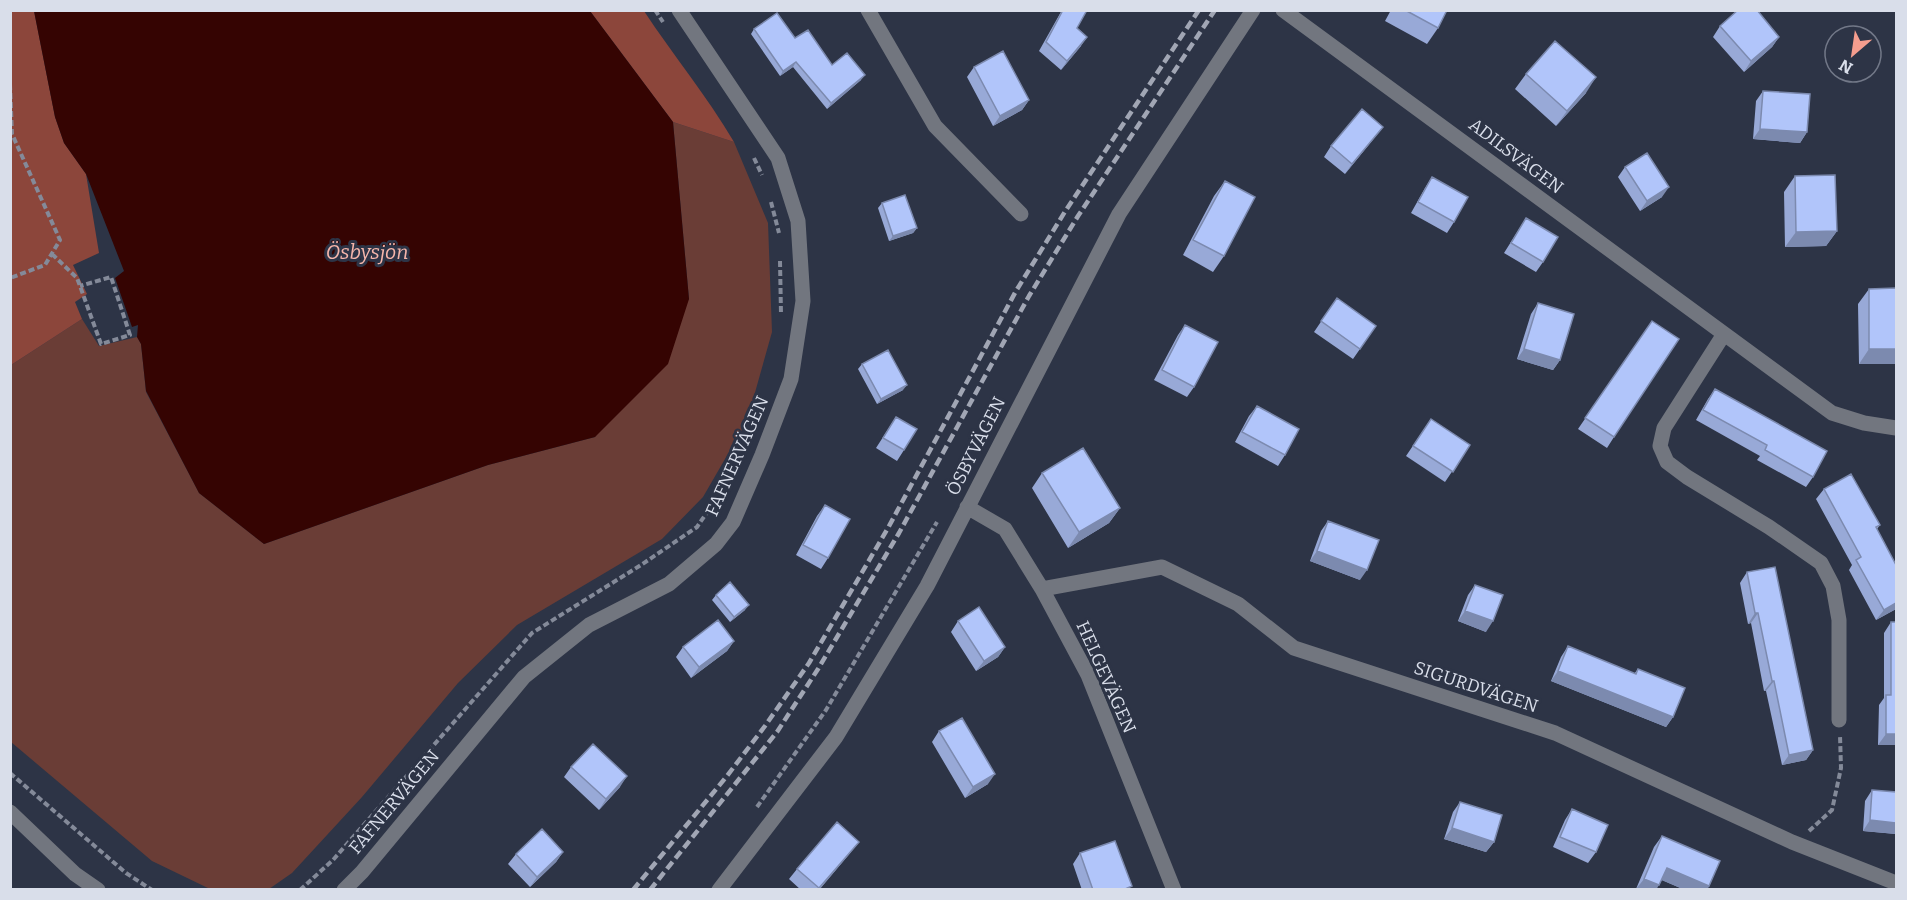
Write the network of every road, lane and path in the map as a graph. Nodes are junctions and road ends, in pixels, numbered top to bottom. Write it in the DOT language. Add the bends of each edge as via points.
graph roads {
  1 [pos="655,10"];
  2 [pos="679,10"];
  3 [pos="868,10"];
  4 [pos="1253,10"];
  5 [pos="1283,10"];
  6 [pos="667,28"];
  7 [pos="10,84"];
  8 [pos="750,150"];
  9 [pos="764,179"];
  10 [pos="770,201"];
  11 [pos="1021,214"];
  12 [pos="780,235"];
  13 [pos="52,254"];
  14 [pos="780,256"];
  15 [pos="10,278"];
  16 [pos="80,286"];
  17 [pos="781,320"];
  18 [pos="1724,334"];
  19 [pos="1896,428"];
  20 [pos="732,474"];
  21 [pos="967,507"];
  22 [pos="938,521"];
  23 [pos="1042,589"];
  24 [pos="1839,720"];
  25 [pos="10,773"];
  26 [pos="757,807"];
  27 [pos="10,812"];
  28 [pos="1810,830"];
  29 [pos="1896,883"];
  30 [pos="98,890"];
  31 [pos="152,890"];
  32 [pos="300,890"];
  33 [pos="344,890"];
  34 [pos="719,890"];
  35 [pos="1174,890"];
  1 -- 6 [label="path"];
  2 -- 33 [label="street, FAFNERVÄGEN" via="778,158 798,221 803,301 787,390 733,522 716,544 669,584 589,625 524,677"];
  3 -- 11 [label="street" via="935,126"];
  4 -- 21 [label="street, ÖSBYVÄGEN" via="1119,214"];
  5 -- 18 [label="street, ADILSVÄGEN"];
  7 -- 13 [label="path" via="12,134 60,240"];
  8 -- 9 [label="path"];
  10 -- 12 [label="path"];
  13 -- 15 [label="path" via="45,265"];
  13 -- 16 [label="path" via="77,278"];
  14 -- 17 [label="path"];
  16 -- 16 [label="path" via="101,344 130,335 111,277"];
  18 -- 19 [label="street, ADILSVÄGEN" via="1832,413"];
  18 -- 24 [label="street" via="1664,428 1660,446 1667,462 1687,477 1769,526 1821,563 1833,586 1839,620"];
  20 -- 32 [label="path" via="697,527 532,633 333,860"];
  21 -- 23 [label="street, HELGEVÄGEN" via="1005,530"];
  21 -- 34 [label="street, ÖSBYVÄGEN" via="927,586 836,737"];
  22 -- 26 [label="path" via="826,710"];
  23 -- 29 [label="street, SIGURDVÄGEN" via="1162,567 1238,604 1294,648 1555,733 1792,842"];
  23 -- 35 [label="street, HELGEVÄGEN" via="1088,675"];
  24 -- 28 [label="path" via="1841,768 1832,810"];
  25 -- 31 [label="path" via="126,873"];
  27 -- 30 [label="street" via="75,874"];
}
